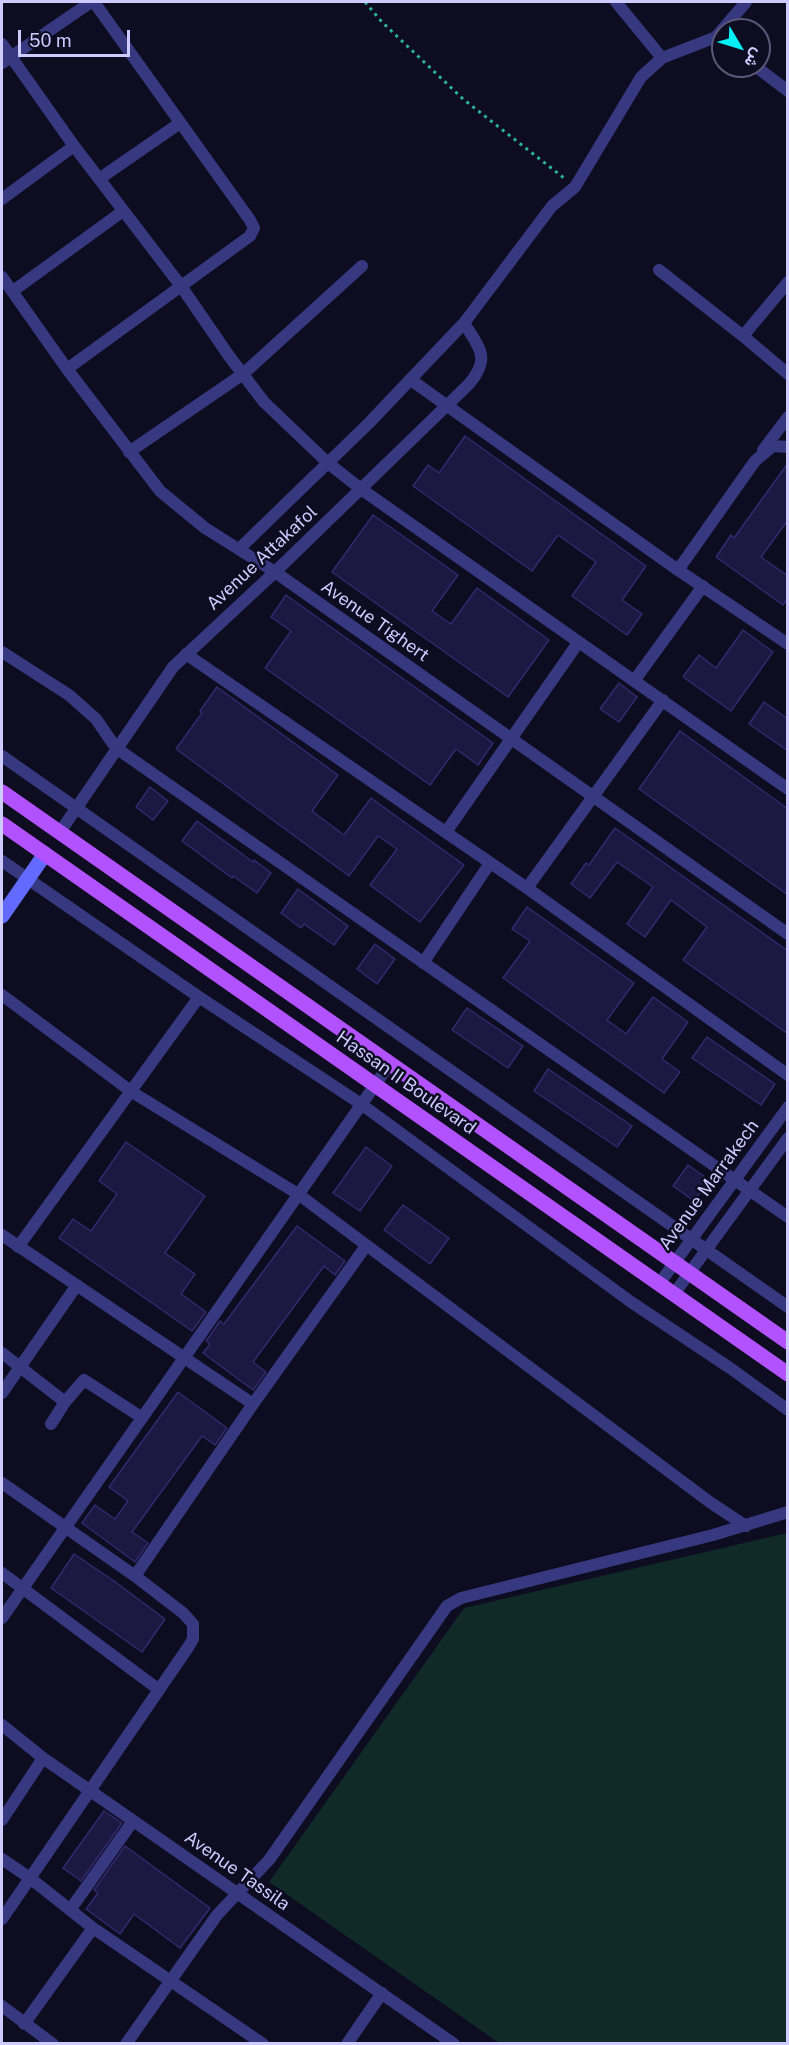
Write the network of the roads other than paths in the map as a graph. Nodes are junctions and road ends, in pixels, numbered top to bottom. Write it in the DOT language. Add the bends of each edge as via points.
graph roads {
  1 [pos="92,2"];
  2 [pos="616,2"];
  3 [pos="746,2"];
  4 [pos="735,18"];
  5 [pos="711,43"];
  6 [pos="2,45"];
  7 [pos="662,58"];
  8 [pos="6,60"];
  9 [pos="771,78"];
  10 [pos="788,91"];
  11 [pos="180,123"];
  12 [pos="74,146"];
  13 [pos="99,179"];
  14 [pos="2,199"];
  15 [pos="123,211"];
  16 [pos="362,266"];
  17 [pos="659,270"];
  18 [pos="2,276"];
  19 [pos="788,282"];
  20 [pos="181,286"];
  21 [pos="12,291"];
  22 [pos="464,323"];
  23 [pos="743,336"];
  24 [pos="67,369"];
  25 [pos="243,374"];
  26 [pos="788,374"];
  27 [pos="411,380"];
  28 [pos="446,407"];
  29 [pos="788,417"];
  30 [pos="788,447"];
  31 [pos="129,452"];
  32 [pos="755,461"];
  33 [pos="328,463"];
  34 [pos="361,489"];
  35 [pos="239,549"];
  36 [pos="678,570"];
  37 [pos="275,572"];
  38 [pos="702,586"];
  39 [pos="578,642"];
  40 [pos="788,644"];
  41 [pos="2,651"];
  42 [pos="186,654"];
  43 [pos="634,681"];
  44 [pos="663,700"];
  45 [pos="511,738"];
  46 [pos="116,748"];
  47 [pos="2,756"];
  48 [pos="788,789"];
  49 [pos="2,792"];
  50 [pos="594,797"];
  51 [pos="77,808"];
  52 [pos="2,824"];
  53 [pos="60,832"];
  54 [pos="446,832"];
  55 [pos="45,854"];
  56 [pos="2,861"];
  57 [pos="490,863"];
  58 [pos="27,879"];
  59 [pos="527,888"];
  60 [pos="2,916"];
  61 [pos="788,934"];
  62 [pos="423,963"];
  63 [pos="2,995"];
  64 [pos="199,997"];
  65 [pos="389,1065"];
  66 [pos="788,1075"];
  67 [pos="375,1085"];
  68 [pos="132,1092"];
  69 [pos="361,1104"];
  70 [pos="788,1107"];
  71 [pos="788,1138"];
  72 [pos="735,1181"];
  73 [pos="750,1192"];
  74 [pos="298,1194"];
  75 [pos="788,1217"];
  76 [pos="2,1235"];
  77 [pos="691,1241"];
  78 [pos="366,1246"];
  79 [pos="18,1247"];
  80 [pos="706,1251"];
  81 [pos="675,1263"];
  82 [pos="689,1274"];
  83 [pos="659,1284"];
  84 [pos="77,1285"];
  85 [pos="674,1294"];
  86 [pos="788,1307"];
  87 [pos="788,1342"];
  88 [pos="2,1353"];
  89 [pos="184,1357"];
  90 [pos="21,1366"];
  91 [pos="788,1374"];
  92 [pos="2,1393"];
  93 [pos="65,1402"];
  94 [pos="253,1404"];
  95 [pos="788,1410"];
  96 [pos="141,1417"];
  97 [pos="51,1424"];
  98 [pos="2,1483"];
  99 [pos="788,1512"];
  100 [pos="746,1526"];
  101 [pos="65,1527"];
  102 [pos="2,1573"];
  103 [pos="135,1576"];
  104 [pos="23,1588"];
  105 [pos="2,1618"];
  106 [pos="158,1689"];
  107 [pos="2,1725"];
  108 [pos="43,1758"];
  109 [pos="89,1791"];
  110 [pos="2,1820"];
  111 [pos="133,1821"];
  112 [pos="2,1859"];
  113 [pos="30,1878"];
  114 [pos="237,1894"];
  115 [pos="70,1910"];
  116 [pos="2,1919"];
  117 [pos="93,1928"];
  118 [pos="171,1981"];
  119 [pos="382,1993"];
  120 [pos="2,2006"];
  121 [pos="24,2024"];
  122 [pos="53,2043"];
  123 [pos="126,2043"];
  124 [pos="263,2043"];
  125 [pos="348,2043"];
  126 [pos="454,2043"];
  1 -- 8 [label="street"];
  1 -- 11 [label="street"];
  2 -- 7 [label="street"];
  3 -- 4 [label="street"];
  5 -- 7 [label="street"];
  6 -- 8 [label="street"];
  7 -- 22 [label="street" via="641,77 575,187 552,206"];
  8 -- 12 [label="street"];
  9 -- 10 [label="street"];
  11 -- 13 [label="street"];
  11 -- 20 [label="street" via="254,228 250,236"];
  12 -- 13 [label="street"];
  12 -- 14 [label="street"];
  13 -- 15 [label="street"];
  15 -- 20 [label="street"];
  15 -- 21 [label="street"];
  16 -- 25 [label="street"];
  17 -- 23 [label="street"];
  18 -- 21 [label="street, Avenue Tighert"];
  19 -- 23 [label="street"];
  20 -- 24 [label="street"];
  20 -- 25 [label="street"];
  21 -- 24 [label="street, Avenue Tighert"];
  22 -- 27 [label="street"];
  22 -- 28 [label="street, Avenue Attakafol" via="483,361 470,384"];
  23 -- 26 [label="street"];
  24 -- 31 [label="street, Avenue Tighert"];
  25 -- 31 [label="street"];
  25 -- 33 [label="street" via="264,402"];
  27 -- 28 [label="street"];
  27 -- 33 [label="street"];
  28 -- 34 [label="street, Avenue Attakafol"];
  28 -- 36 [label="street"];
  29 -- 32 [label="street"];
  30 -- 32 [label="street" via="773,446"];
  31 -- 35 [label="street, Avenue Tighert" via="160,491 205,528"];
  32 -- 36 [label="street"];
  33 -- 34 [label="street"];
  33 -- 35 [label="street"];
  34 -- 37 [label="street, Avenue Attakafol"];
  34 -- 39 [label="street"];
  35 -- 37 [label="street, Avenue Tighert"];
  36 -- 38 [label="street"];
  37 -- 42 [label="street, Avenue Attakafol"];
  37 -- 45 [label="street, Avenue Tighert"];
  38 -- 40 [label="street"];
  38 -- 43 [label="street"];
  39 -- 43 [label="street"];
  39 -- 45 [label="street"];
  41 -- 46 [label="street" via="69,695 96,719"];
  42 -- 46 [label="street, Avenue Attakafol"];
  42 -- 54 [label="street"];
  43 -- 44 [label="street"];
  44 -- 48 [label="street"];
  44 -- 50 [label="street"];
  45 -- 50 [label="street, Avenue Tighert"];
  45 -- 54 [label="street"];
  46 -- 51 [label="street, Avenue Attakafol"];
  46 -- 62 [label="street"];
  47 -- 51 [label="street"];
  49 -- 53 [label="main road, Hassan II Boulevard"];
  50 -- 59 [label="street"];
  50 -- 61 [label="street, Avenue Tighert"];
  51 -- 53 [label="street, Avenue Attakafol"];
  51 -- 77 [label="street"];
  52 -- 55 [label="main road, Hassan II Boulevard"];
  53 -- 55 [label="main road"];
  53 -- 65 [label="main road, Hassan II Boulevard"];
  54 -- 57 [label="street"];
  55 -- 58 [label="street"];
  55 -- 67 [label="main road, Hassan II Boulevard"];
  56 -- 58 [label="street"];
  57 -- 59 [label="street"];
  57 -- 62 [label="street"];
  58 -- 60 [label="street"];
  58 -- 64 [label="street"];
  59 -- 66 [label="street"];
  62 -- 72 [label="street"];
  63 -- 68 [label="street"];
  64 -- 68 [label="street"];
  64 -- 69 [label="street"];
  65 -- 67 [label="street"];
  65 -- 81 [label="main road, Hassan II Boulevard"];
  67 -- 69 [label="street"];
  67 -- 83 [label="main road, Hassan II Boulevard"];
  68 -- 74 [label="street"];
  68 -- 79 [label="street"];
  69 -- 74 [label="street"];
  69 -- 95 [label="street" via="631,1302"];
  70 -- 72 [label="street, Avenue Marrakech"];
  71 -- 73 [label="street, Avenue Marrakech"];
  72 -- 73 [label="street"];
  72 -- 77 [label="street, Avenue Marrakech"];
  73 -- 75 [label="street"];
  73 -- 80 [label="street, Avenue Marrakech"];
  74 -- 78 [label="street"];
  74 -- 89 [label="street"];
  76 -- 79 [label="street"];
  77 -- 80 [label="street"];
  77 -- 81 [label="street, Avenue Marrakech"];
  78 -- 94 [label="street"];
  78 -- 100 [label="street"];
  79 -- 84 [label="street"];
  80 -- 82 [label="street, Avenue Marrakech"];
  80 -- 86 [label="street"];
  81 -- 82 [label="main road, Hassan II Boulevard"];
  81 -- 83 [label="street, Avenue Marrakech"];
  82 -- 85 [label="street, Avenue Marrakech"];
  82 -- 87 [label="main road, Hassan II Boulevard"];
  83 -- 85 [label="main road, Hassan II Boulevard"];
  84 -- 89 [label="street"];
  84 -- 90 [label="street"];
  85 -- 91 [label="main road, Hassan II Boulevard"];
  88 -- 90 [label="street"];
  89 -- 94 [label="street"];
  89 -- 96 [label="street"];
  90 -- 92 [label="street"];
  90 -- 93 [label="street"];
  93 -- 96 [label="street" via="86,1380"];
  93 -- 97 [label="street"];
  94 -- 103 [label="street"];
  96 -- 101 [label="street"];
  98 -- 101 [label="street"];
  99 -- 100 [label="street"];
  100 -- 114 [label="street" via="452,1602 442,1610 269,1860"];
  101 -- 103 [label="street"];
  101 -- 104 [label="street"];
  102 -- 104 [label="street"];
  103 -- 106 [label="street" via="193,1624 193,1639"];
  104 -- 105 [label="street"];
  104 -- 106 [label="street"];
  106 -- 109 [label="street"];
  107 -- 108 [label="street, Avenue Tassila"];
  108 -- 109 [label="street, Avenue Tassila"];
  108 -- 110 [label="street"];
  109 -- 111 [label="street, Avenue Tassila"];
  109 -- 113 [label="street"];
  111 -- 114 [label="street, Avenue Tassila"];
  111 -- 115 [label="street"];
  112 -- 113 [label="street"];
  113 -- 115 [label="street"];
  113 -- 116 [label="street"];
  114 -- 118 [label="street" via="217,1915"];
  114 -- 119 [label="street, Avenue Tassila"];
  115 -- 117 [label="street"];
  117 -- 118 [label="street"];
  117 -- 121 [label="street"];
  118 -- 123 [label="street"];
  118 -- 124 [label="street"];
  119 -- 125 [label="street"];
  119 -- 126 [label="street, Avenue Tassila"];
  120 -- 121 [label="street"];
  121 -- 122 [label="street"];
}
